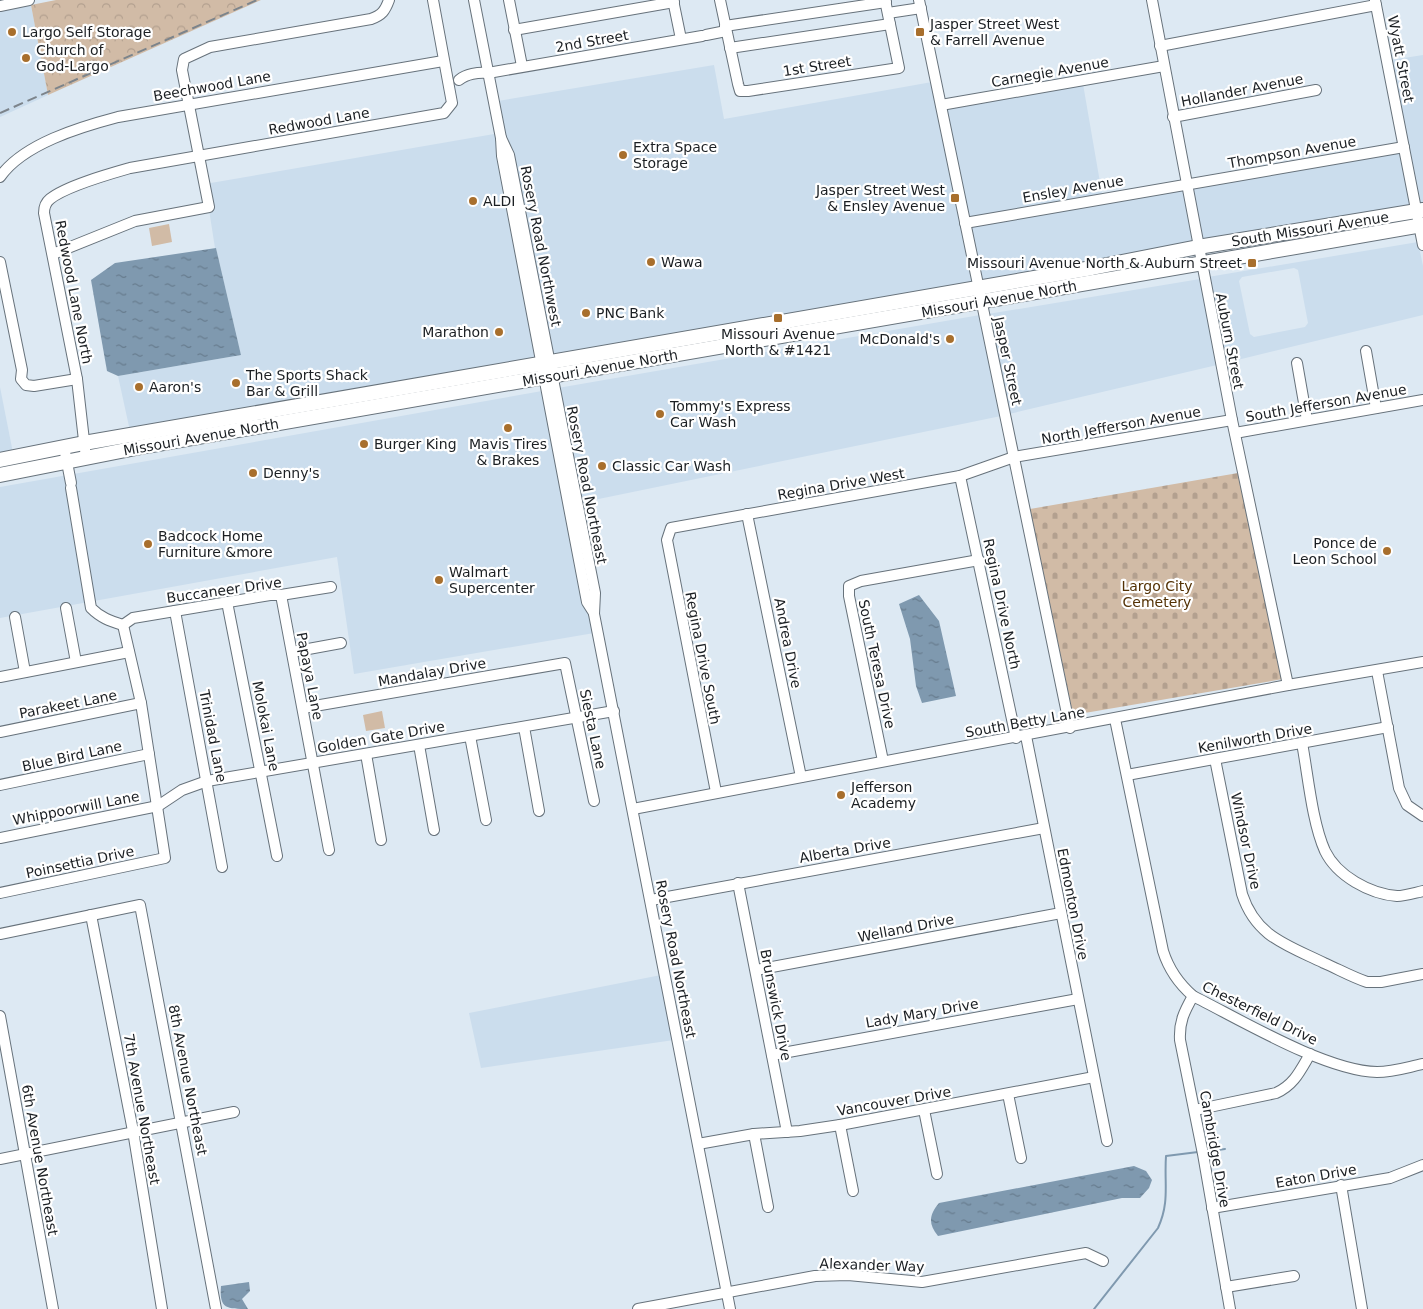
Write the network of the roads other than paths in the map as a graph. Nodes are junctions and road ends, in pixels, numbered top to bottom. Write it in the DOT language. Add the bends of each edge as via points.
graph roads {
  1 [pos="29,0"];
  2 [pos="389,0"];
  3 [pos="433,0"];
  4 [pos="474,0"];
  5 [pos="509,0"];
  6 [pos="720,0"];
  7 [pos="1152,0"];
  8 [pos="674,1"];
  9 [pos="885,1"];
  10 [pos="1376,2"];
  11 [pos="4,3"];
  12 [pos="920,4"];
  13 [pos="889,19"];
  14 [pos="726,28"];
  15 [pos="514,30"];
  16 [pos="681,39"];
  17 [pos="1160,46"];
  18 [pos="730,48"];
  19 [pos="443,61"];
  20 [pos="522,66"];
  21 [pos="1164,66"];
  22 [pos="488,73"];
  23 [pos="448,82"];
  24 [pos="1316,90"];
  25 [pos="189,104"];
  26 [pos="941,105"];
  27 [pos="1173,117"];
  28 [pos="501,138"];
  29 [pos="1404,147"];
  30 [pos="199,156"];
  31 [pos="0,177"];
  32 [pos="1185,184"];
  33 [pos="1420,211"];
  34 [pos="965,223"];
  35 [pos="1421,225"];
  36 [pos="515,226"];
  37 [pos="1423,245"];
  38 [pos="1198,247"];
  39 [pos="53,254"];
  40 [pos="0,262"];
  41 [pos="1200,263"];
  42 [pos="532,271"];
  43 [pos="979,287"];
  44 [pos="982,302"];
  45 [pos="834,312"];
  46 [pos="763,324"];
  47 [pos="758,341"];
  48 [pos="1366,351"];
  49 [pos="678,354"];
  50 [pos="545,362"];
  51 [pos="1297,363"];
  52 [pos="548,377"];
  53 [pos="77,379"];
  54 [pos="396,388"];
  55 [pos="1423,400"];
  56 [pos="304,404"];
  57 [pos="1376,408"];
  58 [pos="318,417"];
  59 [pos="1232,420"];
  60 [pos="1307,420"];
  61 [pos="292,422"];
  62 [pos="1235,433"];
  63 [pos="84,443"];
  64 [pos="64,447"];
  65 [pos="1014,457"];
  66 [pos="86,458"];
  67 [pos="0,460"];
  68 [pos="67,462"];
  69 [pos="0,475"];
  70 [pos="960,476"];
  71 [pos="747,514"];
  72 [pos="671,528"];
  73 [pos="979,560"];
  74 [pos="331,587"];
  75 [pos="281,595"];
  76 [pos="227,602"];
  77 [pos="66,608"];
  78 [pos="174,611"];
  79 [pos="15,617"];
  80 [pos="123,625"];
  81 [pos="341,643"];
  82 [pos="129,652"];
  83 [pos="292,652"];
  84 [pos="76,662"];
  85 [pos="565,662"];
  86 [pos="1423,662"];
  87 [pos="1377,671"];
  88 [pos="25,672"];
  89 [pos="0,677"];
  90 [pos="1288,685"];
  91 [pos="140,703"];
  92 [pos="303,708"];
  93 [pos="614,711"];
  94 [pos="576,718"];
  95 [pos="1115,719"];
  96 [pos="524,727"];
  97 [pos="1388,727"];
  98 [pos="1070,728"];
  99 [pos="0,732"];
  100 [pos="470,736"];
  101 [pos="1021,737"];
  102 [pos="1302,743"];
  103 [pos="419,746"];
  104 [pos="149,754"];
  105 [pos="366,754"];
  106 [pos="1216,759"];
  107 [pos="883,761"];
  108 [pos="311,763"];
  109 [pos="261,771"];
  110 [pos="1127,775"];
  111 [pos="801,777"];
  112 [pos="208,781"];
  113 [pos="0,785"];
  114 [pos="716,792"];
  115 [pos="594,801"];
  116 [pos="158,806"];
  117 [pos="633,809"];
  118 [pos="539,811"];
  119 [pos="1423,816"];
  120 [pos="486,820"];
  121 [pos="1044,828"];
  122 [pos="434,830"];
  123 [pos="0,838"];
  124 [pos="381,840"];
  125 [pos="328,850"];
  126 [pos="277,856"];
  127 [pos="222,867"];
  128 [pos="738,883"];
  129 [pos="1423,891"];
  130 [pos="0,893"];
  131 [pos="651,900"];
  132 [pos="1061,913"];
  133 [pos="91,915"];
  134 [pos="0,934"];
  135 [pos="756,970"];
  136 [pos="1423,974"];
  137 [pos="1193,996"];
  138 [pos="1078,998"];
  139 [pos="0,1016"];
  140 [pos="1310,1054"];
  141 [pos="772,1055"];
  142 [pos="1423,1064"];
  143 [pos="1094,1078"];
  144 [pos="1008,1094"];
  145 [pos="924,1110"];
  146 [pos="1195,1110"];
  147 [pos="234,1112"];
  148 [pos="182,1122"];
  149 [pos="840,1125"];
  150 [pos="133,1131"];
  151 [pos="787,1132"];
  152 [pos="754,1134"];
  153 [pos="1107,1141"];
  154 [pos="698,1144"];
  155 [pos="24,1153"];
  156 [pos="1021,1158"];
  157 [pos="0,1159"];
  158 [pos="1423,1165"];
  159 [pos="937,1174"];
  160 [pos="1341,1185"];
  161 [pos="853,1191"];
  162 [pos="768,1207"];
  163 [pos="1212,1208"];
  164 [pos="1103,1261"];
  165 [pos="1294,1276"];
  166 [pos="1226,1287"];
  167 [pos="727,1293"];
  168 [pos="53,1309"];
  169 [pos="162,1309"];
  170 [pos="216,1309"];
  171 [pos="638,1309"];
  172 [pos="730,1309"];
  173 [pos="1230,1309"];
  174 [pos="1362,1309"];
  1 -- 11 [label="street"];
  2 -- 25 [label="street" via="380,16 371,19 210,47 184,59 182,70"];
  3 -- 19 [label="street"];
  4 -- 22 [label="street, Rosery Road Northwest"];
  5 -- 15 [label="street"];
  6 -- 14 [label="street"];
  7 -- 17 [label="street, Auburn Street"];
  8 -- 15 [label="street"];
  8 -- 16 [label="street"];
  9 -- 13 [label="street"];
  9 -- 14 [label="street, 2nd Street"];
  10 -- 17 [label="street"];
  10 -- 29 [label="street, Wyatt Street"];
  12 -- 13 [label="street"];
  12 -- 26 [label="street, Jasper Street"];
  13 -- 18 [label="street"];
  13 -- 18 [label="street, 1st Street" via="899,68 740,91"];
  14 -- 16 [label="street, 2nd Street"];
  14 -- 18 [label="street"];
  15 -- 20 [label="street"];
  16 -- 20 [label="street, 2nd Street"];
  17 -- 21 [label="street, Auburn Street"];
  19 -- 23 [label="street"];
  19 -- 25 [label="street, Beechwood Lane"];
  20 -- 22 [label="street, 2nd Street"];
  21 -- 26 [label="street, Carnegie Avenue"];
  21 -- 27 [label="street, Auburn Street"];
  22 -- 23 [label="street, 2nd Street" via="465,82"];
  22 -- 28 [label="street, Rosery Road Northwest"];
  23 -- 30 [label="street, Redwood Lane" via="452,103 444,113"];
  24 -- 27 [label="street, Hollander Avenue"];
  25 -- 30 [label="street"];
  25 -- 31 [label="street, Beechwood Lane" via="118,116 78,130 28,151"];
  26 -- 34 [label="street, Jasper Street"];
  27 -- 32 [label="street, Auburn Street"];
  28 -- 36 [label="street, Rosery Road Northwest"];
  28 -- 42 [label="street, Rosery Road Northwest" via="509,155"];
  29 -- 32 [label="street, Thompson Avenue"];
  29 -- 33 [label="street, Wyatt Street"];
  30 -- 39 [label="street, Redwood Lane North" via="108,174 50,198 44,213"];
  30 -- 39 [label="street" via="209,207 135,221"];
  32 -- 34 [label="street, Ensley Avenue"];
  32 -- 38 [label="street, Auburn Street"];
  33 -- 35 [label="street, Wyatt Street"];
  33 -- 38 [label="main road, South Missouri Avenue"];
  34 -- 43 [label="street, Jasper Street"];
  35 -- 37 [label="street, Wyatt Street"];
  35 -- 41 [label="main road, South Missouri Avenue"];
  36 -- 42 [label="street" via="520,233 526,263"];
  36 -- 50 [label="street, Rosery Road Northwest"];
  38 -- 41 [label="street, Auburn Street"];
  38 -- 43 [label="main road, Missouri Avenue North"];
  39 -- 53 [label="street, Redwood Lane North"];
  40 -- 53 [label="street" via="26,386"];
  41 -- 44 [label="main road, Missouri Avenue North"];
  41 -- 59 [label="street, Auburn Street"];
  42 -- 50 [label="street, Rosery Road Northwest"];
  43 -- 44 [label="street, Jasper Street"];
  43 -- 45 [label="main road, Missouri Avenue North"];
  44 -- 47 [label="main road, Missouri Avenue North"];
  44 -- 65 [label="street, Jasper Street"];
  45 -- 46 [label="main road, Missouri Avenue North"];
  45 -- 47 [label="main road" via="808,323 771,331"];
  46 -- 49 [label="main road" via="752,334 696,346"];
  46 -- 50 [label="main road, Missouri Avenue North"];
  47 -- 49 [label="main road, Missouri Avenue North"];
  48 -- 57 [label="street"];
  49 -- 52 [label="main road, Missouri Avenue North"];
  50 -- 52 [label="street, Rosery Road Northeast"];
  50 -- 54 [label="main road, Missouri Avenue North"];
  51 -- 60 [label="street"];
  52 -- 58 [label="main road, Missouri Avenue North"];
  52 -- 93 [label="street, Rosery Road Northeast" via="595,593 594,614"];
  53 -- 63 [label="street, Redwood Lane North"];
  54 -- 56 [label="main road, Missouri Avenue North"];
  54 -- 58 [label="main road" via="389,396 324,408"];
  55 -- 57 [label="street, South Jefferson Avenue"];
  56 -- 61 [label="main road"];
  56 -- 63 [label="main road, Missouri Avenue North"];
  57 -- 60 [label="street, South Jefferson Avenue"];
  58 -- 61 [label="main road, Missouri Avenue North"];
  59 -- 62 [label="street, Auburn Street"];
  59 -- 65 [label="street, North Jefferson Avenue"];
  60 -- 62 [label="street, South Jefferson Avenue"];
  61 -- 66 [label="main road, Missouri Avenue North"];
  62 -- 90 [label="street, Auburn Street"];
  63 -- 64 [label="main road, Missouri Avenue North"];
  63 -- 66 [label="street, Redwood Lane North"];
  64 -- 67 [label="main road, Missouri Avenue North"];
  64 -- 68 [label="street"];
  65 -- 70 [label="street, Regina Drive West"];
  65 -- 98 [label="street, Jasper Street"];
  66 -- 68 [label="main road, Missouri Avenue North"];
  68 -- 69 [label="main road, Missouri Avenue North"];
  68 -- 80 [label="street" via="91,608 98,616"];
  70 -- 71 [label="street, Regina Drive West"];
  70 -- 73 [label="street, Regina Drive North"];
  71 -- 72 [label="street, Regina Drive West"];
  71 -- 111 [label="street, Andrea Drive"];
  72 -- 114 [label="street, Regina Drive South" via="667,540"];
  73 -- 101 [label="street, Regina Drive North"];
  73 -- 107 [label="street, South Teresa Drive" via="861,580 849,586 848,596"];
  74 -- 75 [label="street, Buccaneer Drive"];
  75 -- 76 [label="street, Buccaneer Drive"];
  75 -- 83 [label="street, Papaya Lane"];
  76 -- 78 [label="street, Buccaneer Drive"];
  76 -- 109 [label="street, Molokai Lane"];
  77 -- 84 [label="street"];
  78 -- 80 [label="street, Buccaneer Drive" via="133,618"];
  78 -- 112 [label="street, Trinidad Lane"];
  79 -- 88 [label="street"];
  80 -- 82 [label="street"];
  81 -- 83 [label="street"];
  82 -- 84 [label="street"];
  82 -- 91 [label="street"];
  83 -- 92 [label="street, Papaya Lane"];
  84 -- 88 [label="street"];
  85 -- 92 [label="street, Mandalay Drive"];
  85 -- 94 [label="street, Siesta Lane"];
  86 -- 87 [label="street, South Betty Lane"];
  87 -- 90 [label="street, South Betty Lane"];
  87 -- 97 [label="street"];
  88 -- 89 [label="street"];
  90 -- 95 [label="street, South Betty Lane"];
  91 -- 99 [label="street, Parakeet Lane"];
  91 -- 104 [label="street"];
  92 -- 108 [label="street, Papaya Lane"];
  93 -- 94 [label="street, Golden Gate Drive"];
  93 -- 117 [label="street, Rosery Road Northeast"];
  94 -- 96 [label="street, Golden Gate Drive"];
  94 -- 115 [label="street, Siesta Lane"];
  95 -- 98 [label="street, South Betty Lane"];
  95 -- 110 [label="street, Chesterfield Drive"];
  96 -- 100 [label="street, Golden Gate Drive"];
  96 -- 118 [label="street"];
  97 -- 102 [label="street, Kenilworth Drive"];
  97 -- 119 [label="street" via="1401,793 1407,805"];
  98 -- 101 [label="street, South Betty Lane"];
  100 -- 103 [label="street, Golden Gate Drive"];
  100 -- 120 [label="street"];
  101 -- 107 [label="street, South Betty Lane"];
  101 -- 121 [label="street, Edmonton Drive"];
  102 -- 106 [label="street, Kenilworth Drive"];
  102 -- 129 [label="street" via="1319,834 1326,852 1340,871 1378,893 1396,896"];
  103 -- 105 [label="street, Golden Gate Drive"];
  103 -- 122 [label="street"];
  104 -- 113 [label="street, Blue Bird Lane"];
  104 -- 116 [label="street"];
  105 -- 108 [label="street, Golden Gate Drive"];
  105 -- 124 [label="street"];
  106 -- 110 [label="street, Kenilworth Drive"];
  106 -- 136 [label="street, Windsor Drive" via="1242,894 1248,911 1260,927 1274,939 1367,982"];
  107 -- 111 [label="street, South Betty Lane"];
  108 -- 109 [label="street, Golden Gate Drive"];
  108 -- 125 [label="street, Papaya Lane"];
  109 -- 112 [label="street, Golden Gate Drive"];
  109 -- 126 [label="street, Molokai Lane"];
  110 -- 137 [label="street, Chesterfield Drive" via="1163,951 1174,977"];
  111 -- 114 [label="street, South Betty Lane"];
  112 -- 116 [label="street, Golden Gate Drive" via="182,790"];
  112 -- 127 [label="street, Trinidad Lane"];
  114 -- 117 [label="street, South Betty Lane"];
  116 -- 123 [label="street, Whippoorwill Lane"];
  116 -- 130 [label="street, Poinsettia Drive" via="165,858"];
  117 -- 131 [label="street, Rosery Road Northeast"];
  121 -- 128 [label="street, Alberta Drive"];
  121 -- 132 [label="street, Edmonton Drive"];
  128 -- 131 [label="street, Alberta Drive"];
  128 -- 135 [label="street, Brunswick Drive"];
  131 -- 154 [label="street, Rosery Road Northeast"];
  132 -- 135 [label="street, Welland Drive"];
  132 -- 138 [label="street, Edmonton Drive"];
  133 -- 134 [label="street"];
  133 -- 148 [label="street, 8th Avenue Northeast" via="140,905"];
  133 -- 150 [label="street, 7th Avenue Northeast"];
  135 -- 141 [label="street, Brunswick Drive"];
  137 -- 140 [label="street, Chesterfield Drive"];
  137 -- 146 [label="street, Cambridge Drive" via="1182,1015 1180,1040"];
  138 -- 141 [label="street, Lady Mary Drive"];
  138 -- 143 [label="street, Edmonton Drive"];
  139 -- 155 [label="street, 6th Avenue Northeast"];
  140 -- 142 [label="street, Chesterfield Drive" via="1356,1070 1378,1072"];
  140 -- 146 [label="street" via="1296,1080 1287,1088"];
  141 -- 151 [label="street, Brunswick Drive"];
  143 -- 144 [label="street, Vancouver Drive"];
  143 -- 153 [label="street, Edmonton Drive"];
  144 -- 145 [label="street, Vancouver Drive"];
  144 -- 156 [label="street"];
  145 -- 149 [label="street, Vancouver Drive"];
  145 -- 159 [label="street"];
  146 -- 163 [label="street, Cambridge Drive"];
  147 -- 148 [label="street"];
  148 -- 150 [label="street"];
  148 -- 170 [label="street, 8th Avenue Northeast"];
  149 -- 151 [label="street, Vancouver Drive"];
  149 -- 161 [label="street"];
  150 -- 155 [label="street"];
  150 -- 169 [label="street, 7th Avenue Northeast"];
  151 -- 152 [label="street, Vancouver Drive"];
  152 -- 154 [label="street, Vancouver Drive"];
  152 -- 162 [label="street"];
  154 -- 167 [label="street, Rosery Road Northeast"];
  155 -- 157 [label="street"];
  155 -- 168 [label="street, 6th Avenue Northeast"];
  158 -- 160 [label="street, Eaton Drive" via="1390,1178"];
  160 -- 163 [label="street, Eaton Drive"];
  160 -- 174 [label="street"];
  163 -- 166 [label="street, Cambridge Drive"];
  164 -- 167 [label="street, Alexander Way" via="1086,1253 928,1281 901,1282 833,1275"];
  165 -- 166 [label="street"];
  166 -- 173 [label="street, Cambridge Drive"];
  167 -- 171 [label="street, Alexander Way"];
  167 -- 172 [label="street, Rosery Road Northeast"];
}
